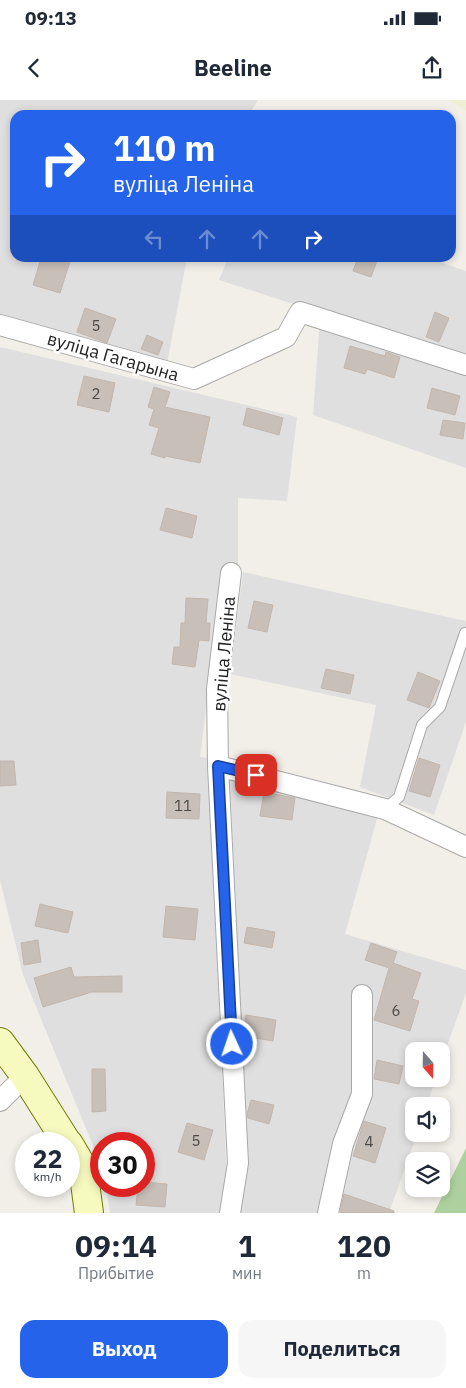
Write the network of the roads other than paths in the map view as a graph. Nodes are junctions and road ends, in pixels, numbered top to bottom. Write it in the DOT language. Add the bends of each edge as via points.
graph roads {
  1 [pos="0,326"];
  2 [pos="466,365"];
  3 [pos="231,573"];
  4 [pos="465,633"];
  5 [pos="218,766"];
  6 [pos="386,809"];
  7 [pos="466,847"];
  8 [pos="362,995"];
  9 [pos="0,1042"];
  10 [pos="24,1076"];
  11 [pos="0,1101"];
  12 [pos="61,1132"];
  13 [pos="80,1163"];
  14 [pos="88,1213"];
  15 [pos="230,1213"];
  16 [pos="328,1213"];
  1 -- 2 [label="street, вуліца Гагарына" via="194,380 286,337 300,312"];
  3 -- 5 [label="street, вуліца Леніна" via="217,689"];
  4 -- 6 [label="lane" via="440,706 422,725 399,797"];
  5 -- 6 [label="street"];
  5 -- 15 [label="street, вуліца Леніна" via="238,1163"];
  6 -- 7 [label="street"];
  8 -- 16 [label="street" via="362,1094 343,1144"];
  9 -- 10 [label="street"];
  10 -- 11 [label="street"];
  10 -- 12 [label="street"];
  13 -- 14 [label="street"];
}
